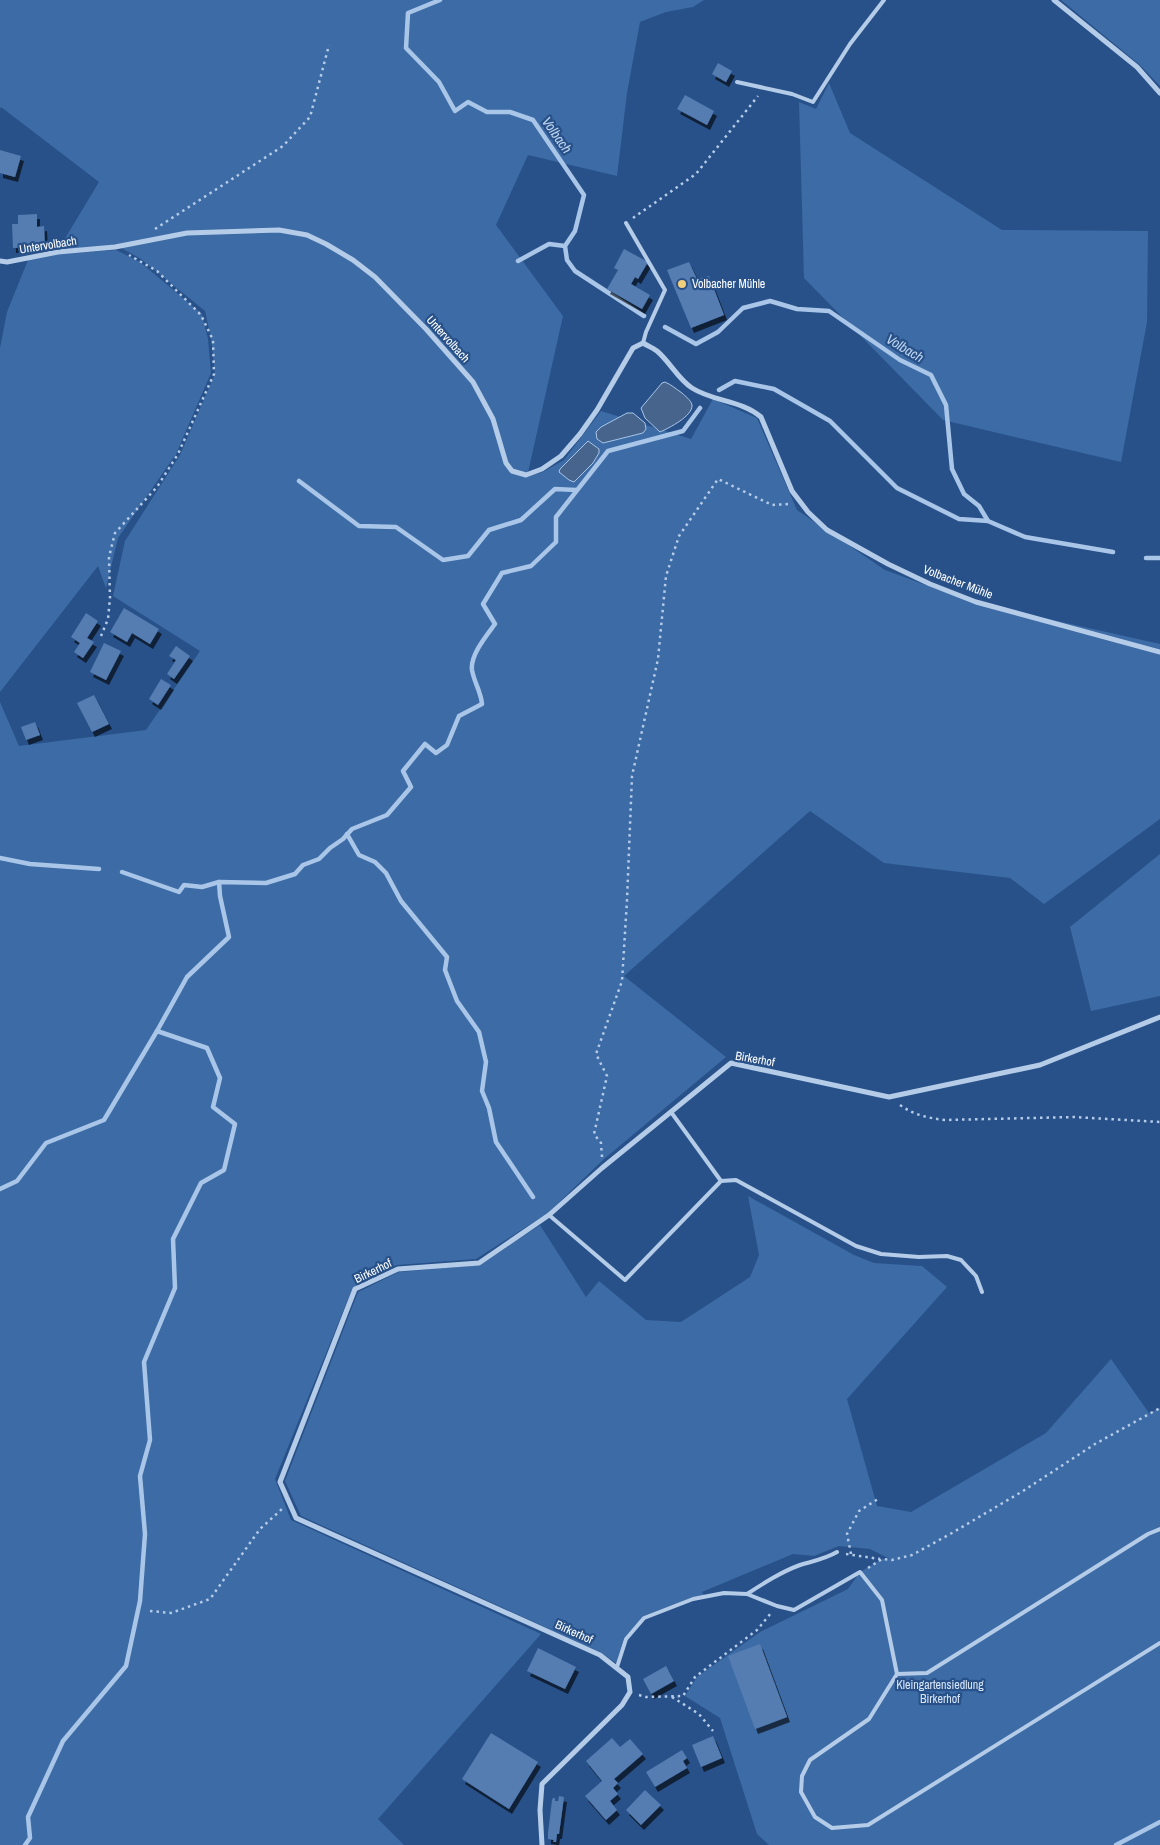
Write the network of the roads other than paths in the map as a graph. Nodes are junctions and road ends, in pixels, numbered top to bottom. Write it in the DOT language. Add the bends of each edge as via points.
graph roads {
  1 [pos="884,0"];
  2 [pos="1054,0"];
  3 [pos="737,82"];
  4 [pos="1160,92"];
  5 [pos="626,223"];
  6 [pos="0,261"];
  7 [pos="644,343"];
  8 [pos="1160,652"];
  9 [pos="1160,1018"];
  10 [pos="671,1112"];
  11 [pos="721,1181"];
  12 [pos="549,1215"];
  13 [pos="982,1292"];
  14 [pos="1160,1529"];
  15 [pos="837,1552"];
  16 [pos="747,1594"];
  17 [pos="1160,1643"];
  18 [pos="617,1667"];
  19 [pos="897,1674"];
  20 [pos="542,1845"];
  1 -- 3 [label="lane" via="850,44 813,102"];
  2 -- 4 [label="street" via="1137,68"];
  5 -- 7 [label="lane" via="665,290"];
  6 -- 7 [label="street, Untervolbach" via="115,247 187,233 279,230 307,236 353,260 375,277 426,328 473,382 493,419 506,463 517,474 526,475 542,469 561,456 597,410 633,348"];
  7 -- 8 [label="street, Volbacher Mühle" via="690,387 751,409 760,417 792,491 800,504 827,530 888,564 976,602"];
  9 -- 10 [label="street, Birkerhof" via="1040,1065 889,1097 730,1063"];
  10 -- 11 [label="lane"];
  10 -- 12 [label="street, Birkerhof"];
  11 -- 12 [label="lane" via="625,1280"];
  11 -- 13 [label="lane" via="736,1180 856,1246 881,1254 947,1256 961,1260 976,1276"];
  12 -- 18 [label="street, Birkerhof" via="479,1262 398,1269 355,1289 280,1482 296,1518 600,1655"];
  14 -- 19 [label="lane" via="927,1673"];
  15 -- 16 [label="lane" via="799,1566"];
  16 -- 18 [label="lane" via="724,1593 693,1599 644,1618 626,1639"];
  16 -- 19 [label="lane" via="794,1610 860,1572 882,1600"];
  17 -- 19 [label="lane" via="868,1825 832,1828 815,1817 802,1792 802,1776 810,1760 869,1719"];
  18 -- 20 [label="street, Birkerhof" via="628,1677 630,1692 622,1705 542,1784"];
}
